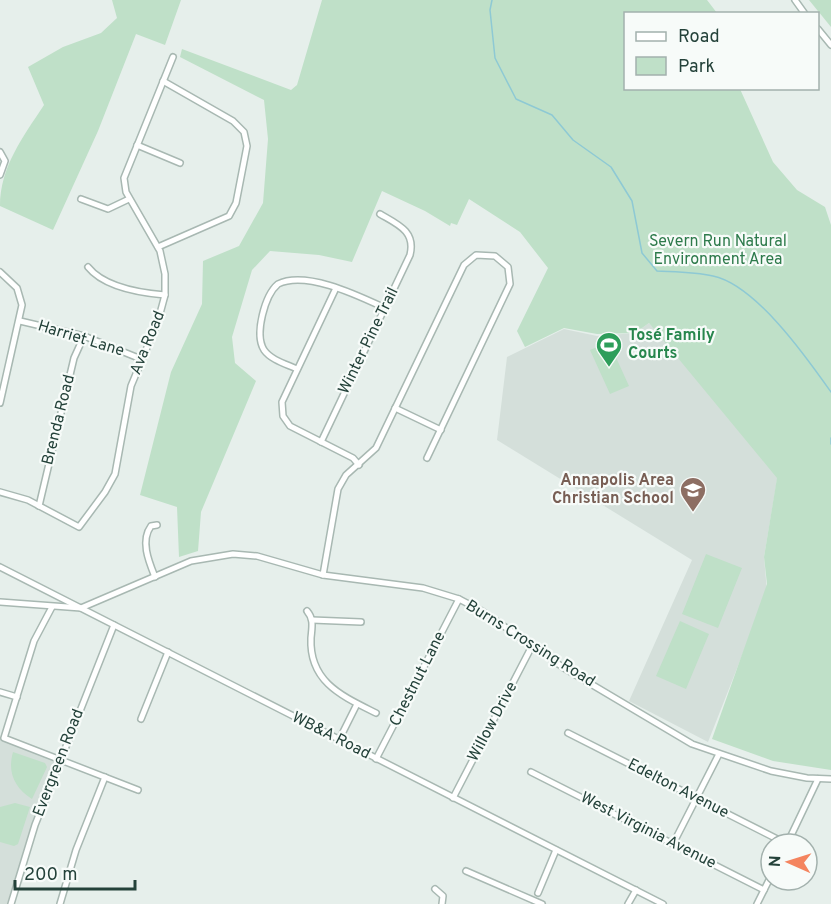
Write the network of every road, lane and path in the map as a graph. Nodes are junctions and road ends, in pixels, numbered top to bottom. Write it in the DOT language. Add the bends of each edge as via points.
graph roads {
  1 [pos="819,30"];
  2 [pos="831,45"];
  3 [pos="172,57"];
  4 [pos="163,81"];
  5 [pos="137,145"];
  6 [pos="0,152"];
  7 [pos="180,163"];
  8 [pos="0,175"];
  9 [pos="81,199"];
  10 [pos="129,199"];
  11 [pos="380,214"];
  12 [pos="158,247"];
  13 [pos="88,267"];
  14 [pos="0,272"];
  15 [pos="336,288"];
  16 [pos="165,295"];
  17 [pos="385,308"];
  18 [pos="20,321"];
  19 [pos="84,336"];
  20 [pos="141,359"];
  21 [pos="297,369"];
  22 [pos="0,404"];
  23 [pos="395,408"];
  24 [pos="441,430"];
  25 [pos="321,441"];
  26 [pos="427,458"];
  27 [pos="359,465"];
  28 [pos="0,492"];
  29 [pos="39,506"];
  30 [pos="157,525"];
  31 [pos="0,567"];
  32 [pos="323,575"];
  33 [pos="155,577"];
  34 [pos="459,599"];
  35 [pos="0,602"];
  36 [pos="52,607"];
  37 [pos="81,608"];
  38 [pos="307,611"];
  39 [pos="312,620"];
  40 [pos="361,622"];
  41 [pos="114,625"];
  42 [pos="532,646"];
  43 [pos="168,652"];
  44 [pos="0,692"];
  45 [pos="17,697"];
  46 [pos="357,704"];
  47 [pos="376,713"];
  48 [pos="141,718"];
  49 [pos="568,733"];
  50 [pos="339,740"];
  51 [pos="719,754"];
  52 [pos="376,759"];
  53 [pos="60,760"];
  54 [pos="531,772"];
  55 [pos="105,777"];
  56 [pos="818,779"];
  57 [pos="831,779"];
  58 [pos="138,790"];
  59 [pos="453,798"];
  60 [pos="697,798"];
  61 [pos="764,832"];
  62 [pos="793,832"];
  63 [pos="673,844"];
  64 [pos="556,850"];
  65 [pos="466,871"];
  66 [pos="759,887"];
  67 [pos="435,889"];
  68 [pos="636,890"];
  69 [pos="538,893"];
  70 [pos="534,902"];
  71 [pos="11,904"];
  72 [pos="60,904"];
  73 [pos="442,904"];
  74 [pos="542,904"];
  75 [pos="628,904"];
  76 [pos="663,904"];
  1 -- 2 [label="street"];
  3 -- 4 [label="street, Ava Road"];
  4 -- 5 [label="street, Ava Road"];
  4 -- 12 [label="street" via="233,121 244,132 247,146 236,203 229,216"];
  5 -- 7 [label="street"];
  5 -- 10 [label="street, Ava Road" via="124,178"];
  6 -- 8 [label="street" via="5,161"];
  9 -- 10 [label="street" via="108,209"];
  10 -- 12 [label="street, Ava Road"];
  11 -- 17 [label="street, Winter Pine Trail" via="407,231 412,239 410,255"];
  12 -- 16 [label="street, Ava Road" via="165,274"];
  13 -- 16 [label="street" via="95,275 135,290"];
  14 -- 18 [label="street" via="20,294"];
  15 -- 17 [label="street"];
  15 -- 21 [label="street"];
  15 -- 21 [label="street" via="289,280 278,284 268,296 262,345 269,355"];
  16 -- 20 [label="street, Ava Road"];
  17 -- 25 [label="street, Winter Pine Trail"];
  18 -- 19 [label="street, Harriet Lane"];
  18 -- 22 [label="street"];
  19 -- 20 [label="street, Harriet Lane"];
  19 -- 29 [label="street, Brenda Road" via="74,358"];
  20 -- 29 [label="street, Ava Road" via="122,424 115,474 105,492 79,527"];
  21 -- 25 [label="street" via="282,402 282,416 290,426"];
  23 -- 24 [label="street"];
  23 -- 24 [label="street" via="464,265 476,255 495,256 508,267 510,284"];
  23 -- 27 [label="street" via="373,454"];
  24 -- 26 [label="street"];
  25 -- 27 [label="street"];
  27 -- 32 [label="street" via="346,476 336,495"];
  28 -- 29 [label="street"];
  30 -- 33 [label="street" via="151,526 147,535 147,556"];
  31 -- 37 [label="street, WB&A Road"];
  32 -- 33 [label="street, Burns Crossing Road" via="264,558 233,554 199,558"];
  32 -- 34 [label="street, Burns Crossing Road" via="423,588"];
  33 -- 37 [label="street, Burns Crossing Road"];
  34 -- 42 [label="street, Burns Crossing Road"];
  34 -- 52 [label="street, Chestnut Lane"];
  35 -- 36 [label="street"];
  36 -- 37 [label="street"];
  36 -- 45 [label="street" via="36,634"];
  37 -- 41 [label="street, WB&A Road"];
  38 -- 39 [label="street"];
  39 -- 40 [label="street"];
  39 -- 46 [label="street" via="316,671 334,691"];
  41 -- 43 [label="street, WB&A Road"];
  41 -- 53 [label="street, Evergreen Road"];
  42 -- 51 [label="street, Burns Crossing Road" via="682,739"];
  42 -- 59 [label="street, Willow Drive"];
  43 -- 48 [label="street"];
  43 -- 50 [label="street, WB&A Road"];
  44 -- 45 [label="street"];
  45 -- 53 [label="street" via="4,738"];
  46 -- 47 [label="street"];
  46 -- 50 [label="street"];
  49 -- 60 [label="street, Edelton Avenue"];
  50 -- 52 [label="street, WB&A Road"];
  51 -- 56 [label="street, Burns Crossing Road" via="771,771"];
  51 -- 60 [label="street"];
  52 -- 59 [label="street, WB&A Road"];
  53 -- 55 [label="street"];
  53 -- 71 [label="street, Evergreen Road"];
  54 -- 63 [label="street, West Virginia Avenue"];
  55 -- 58 [label="street"];
  55 -- 72 [label="street"];
  56 -- 57 [label="street, Burns Crossing Road"];
  56 -- 62 [label="street"];
  59 -- 64 [label="street, WB&A Road"];
  60 -- 61 [label="street, Edelton Avenue"];
  60 -- 63 [label="street"];
  63 -- 66 [label="street, West Virginia Avenue"];
  64 -- 68 [label="street, WB&A Road"];
  64 -- 69 [label="street"];
  65 -- 70 [label="street"];
  67 -- 73 [label="street" via="443,896"];
  68 -- 75 [label="street"];
  68 -- 76 [label="street, WB&A Road"];
  70 -- 74 [label="street"];
}
